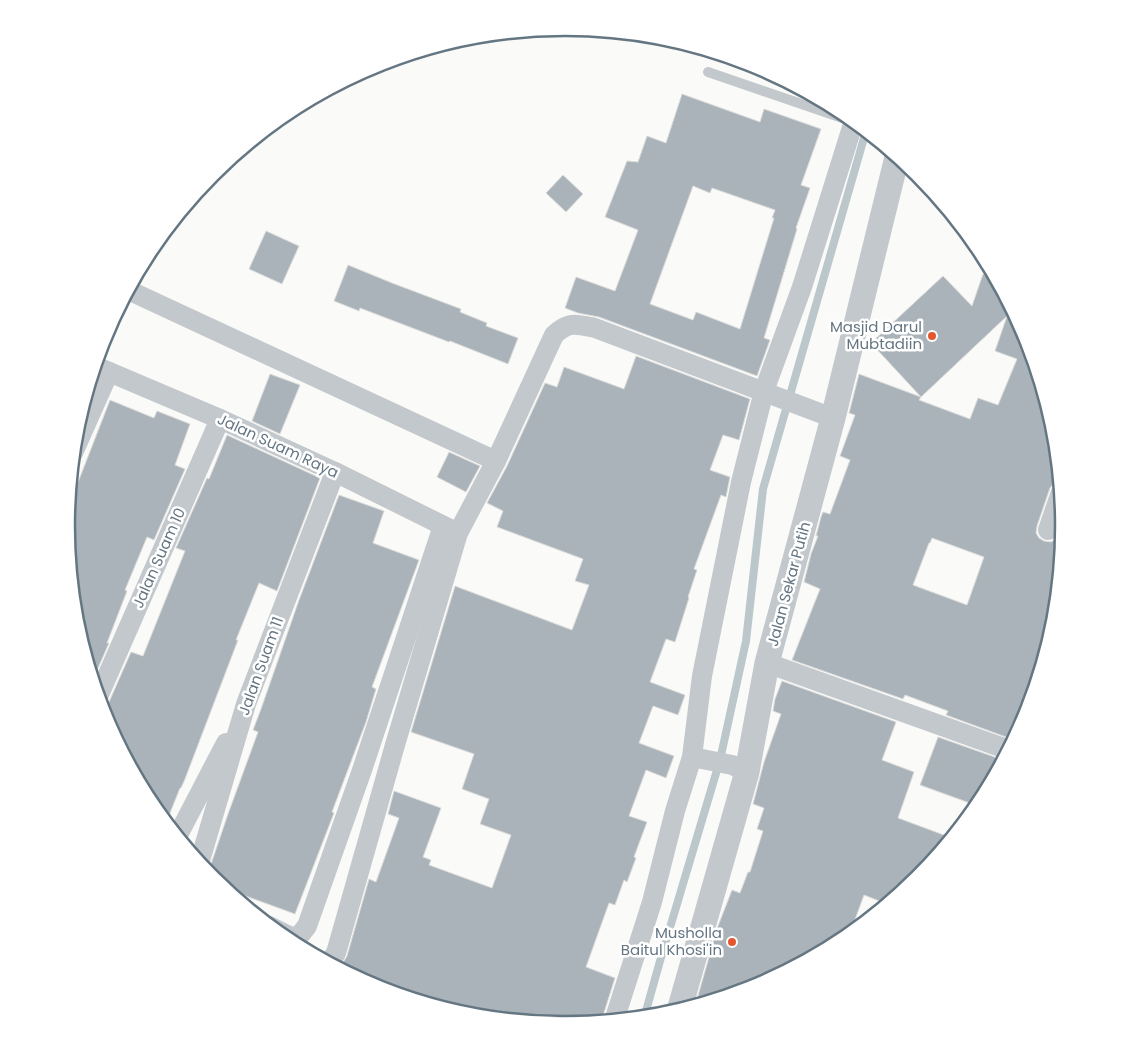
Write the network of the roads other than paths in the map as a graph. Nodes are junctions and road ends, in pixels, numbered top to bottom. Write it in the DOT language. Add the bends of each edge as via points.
graph roads {
  1 [pos="708,72"];
  2 [pos="827,113"];
  3 [pos="852,130"];
  4 [pos="895,164"];
  5 [pos="134,293"];
  6 [pos="102,369"];
  7 [pos="767,393"];
  8 [pos="90,402"];
  9 [pos="833,418"];
  10 [pos="220,419"];
  11 [pos="496,461"];
  12 [pos="335,472"];
  13 [pos="1055,511"];
  14 [pos="451,529"];
  15 [pos="1048,530"];
  16 [pos="768,664"];
  17 [pos="102,687"];
  18 [pos="246,704"];
  19 [pos="1003,748"];
  20 [pos="699,758"];
  21 [pos="739,768"];
  22 [pos="180,830"];
  23 [pos="201,856"];
  24 [pos="296,936"];
  25 [pos="333,958"];
  26 [pos="681,1002"];
  27 [pos="616,1014"];
  1 -- 2 [label="lane"];
  3 -- 7 [label="street"];
  4 -- 9 [label="street, Jalan Sekar Putih"];
  5 -- 11 [label="street"];
  6 -- 8 [label="street"];
  6 -- 10 [label="street, Jalan Suam Raya"];
  7 -- 9 [label="street"];
  7 -- 11 [label="street" via="595,328 577,324 563,327 554,335"];
  7 -- 20 [label="street" via="741,482 704,666"];
  9 -- 16 [label="street, Jalan Sekar Putih"];
  10 -- 12 [label="street, Jalan Suam Raya"];
  10 -- 17 [label="street, Jalan Suam 10"];
  11 -- 14 [label="street"];
  12 -- 14 [label="street, Jalan Suam Raya"];
  12 -- 18 [label="street, Jalan Suam 11"];
  13 -- 15 [label="street"];
  14 -- 24 [label="street" via="308,926"];
  14 -- 25 [label="street" via="395,745"];
  16 -- 19 [label="street"];
  16 -- 21 [label="street, Jalan Sekar Putih"];
  18 -- 22 [label="street"];
  18 -- 23 [label="street, Jalan Suam 11"];
  20 -- 21 [label="street"];
  20 -- 27 [label="street" via="675,811 652,902"];
  21 -- 26 [label="street, Jalan Sekar Putih"];
}
